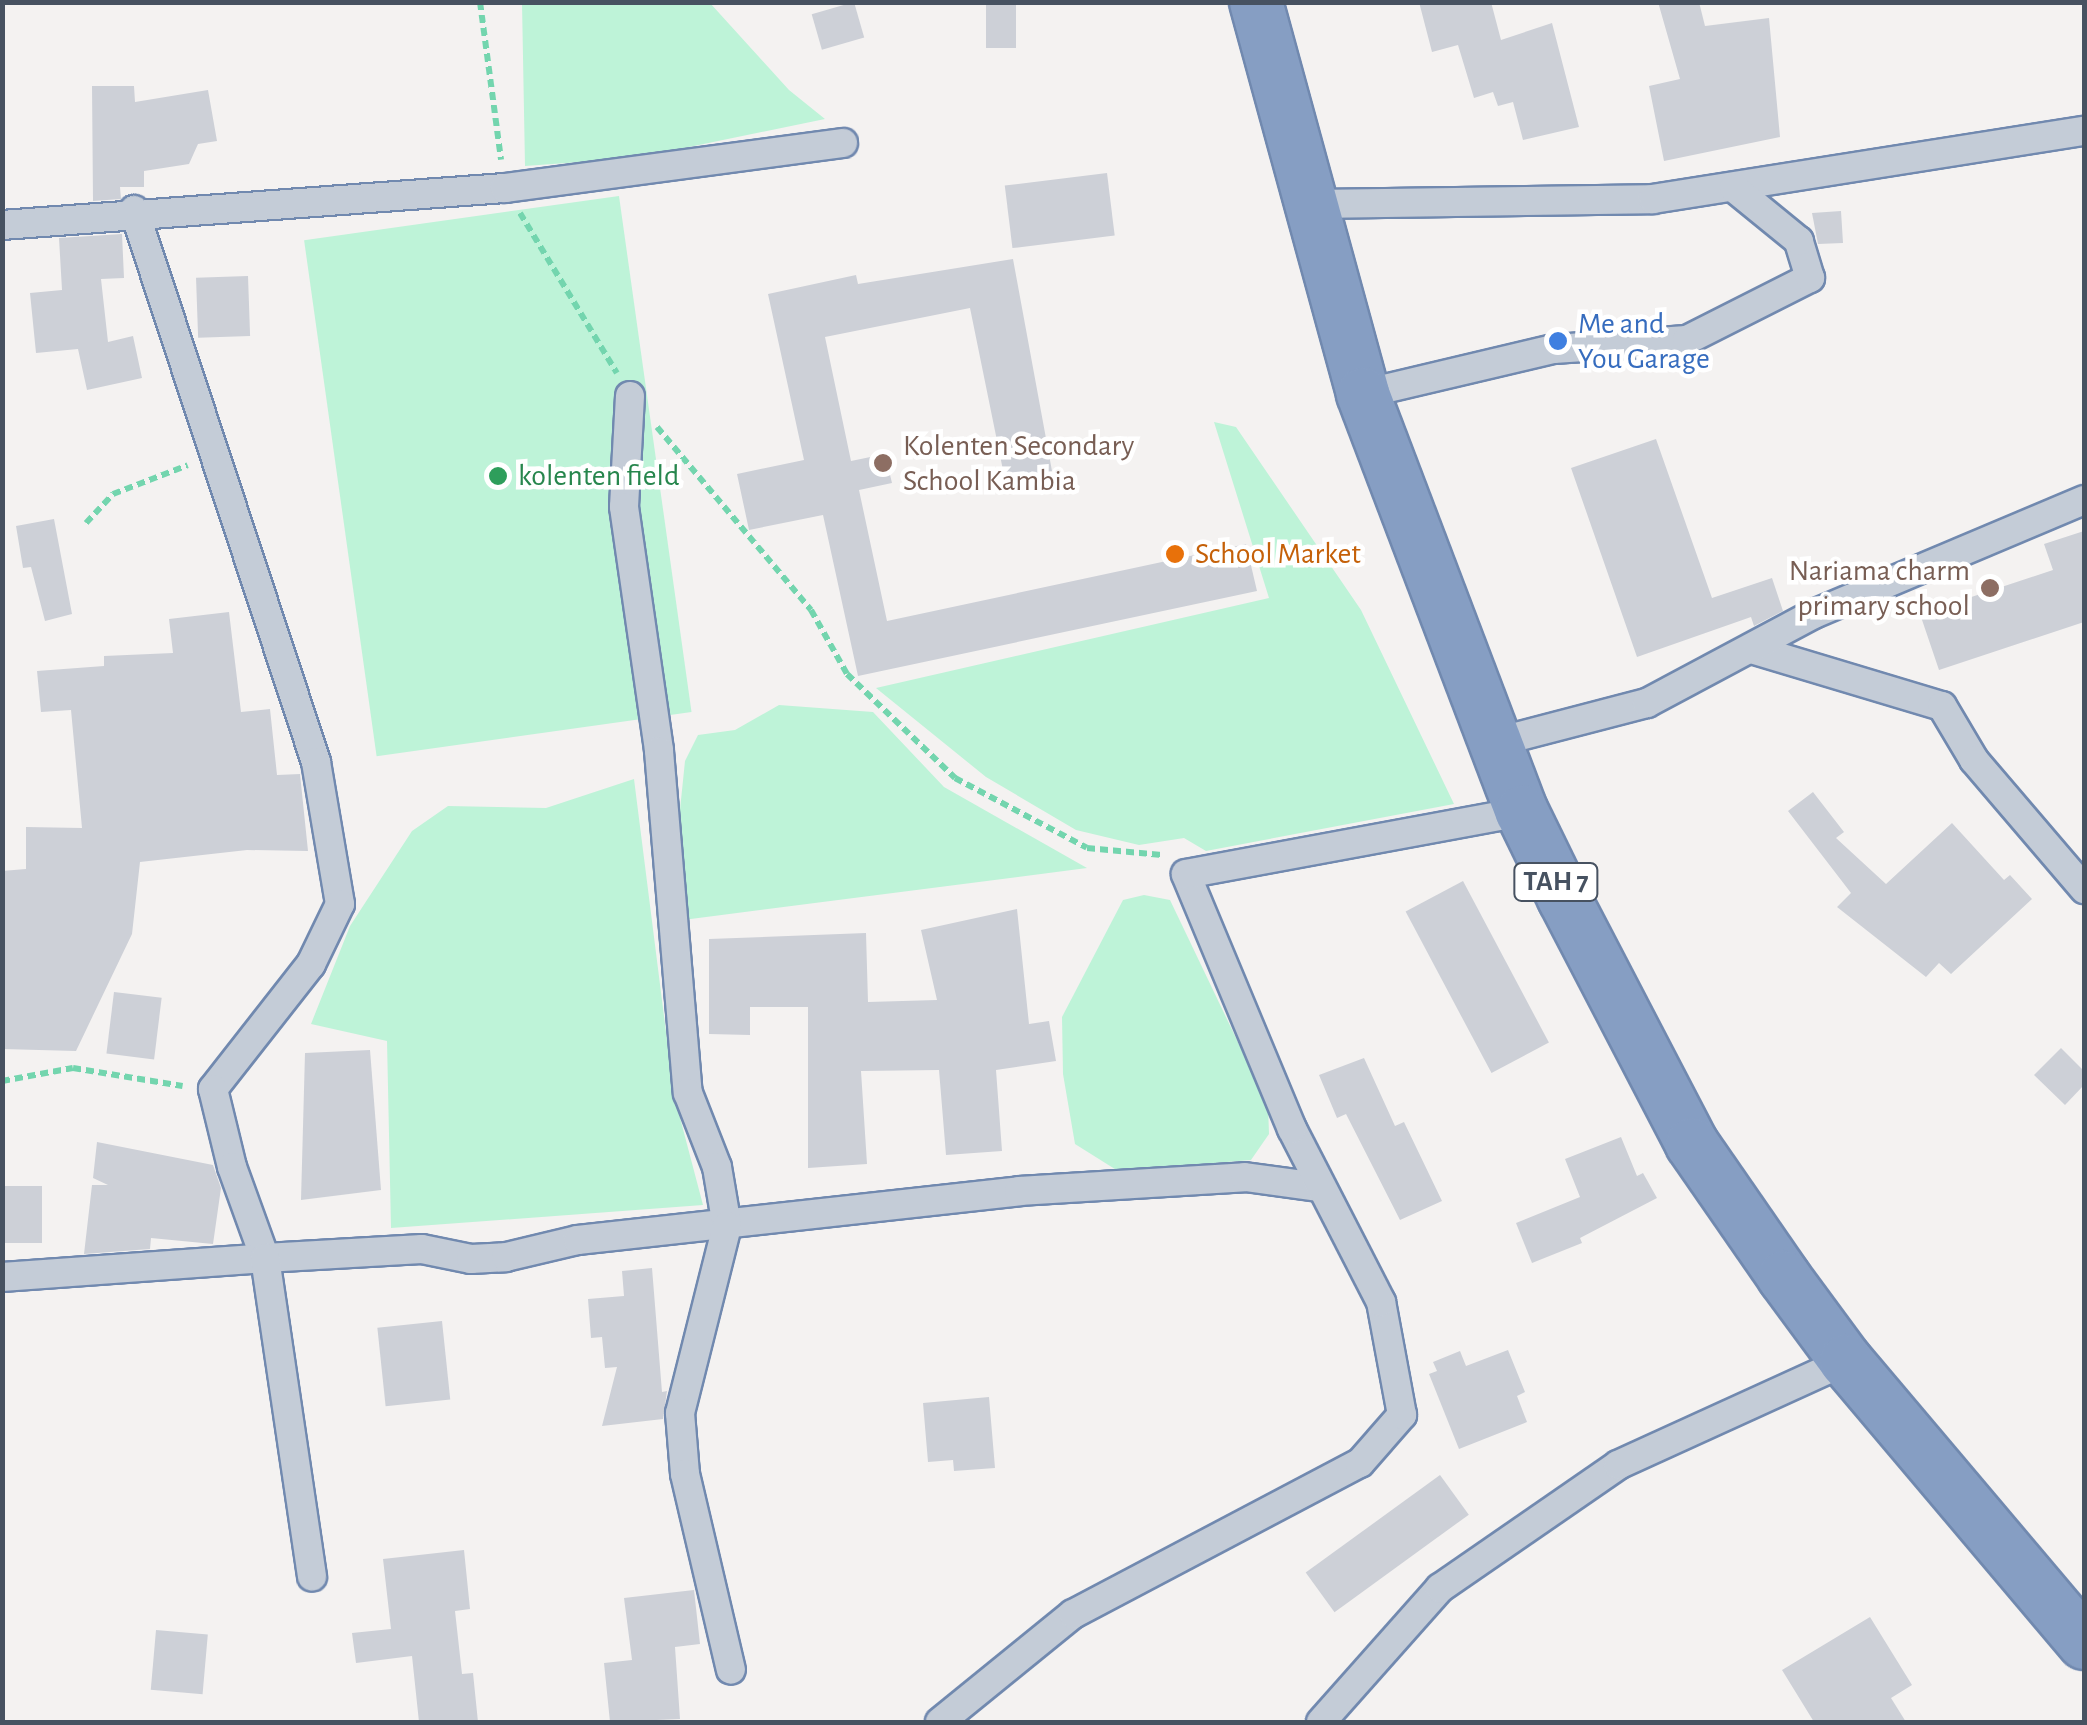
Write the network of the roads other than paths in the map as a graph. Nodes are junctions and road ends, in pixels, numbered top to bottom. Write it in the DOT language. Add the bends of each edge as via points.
graph roads {
  1 [pos="1256,2"];
  2 [pos="2084,131"];
  3 [pos="843,143"];
  4 [pos="1734,188"];
  5 [pos="1311,204"];
  6 [pos="134,210"];
  7 [pos="2,225"];
  8 [pos="1363,394"];
  9 [pos="630,396"];
  10 [pos="2084,500"];
  11 [pos="1755,650"];
  12 [pos="1497,742"];
  13 [pos="1522,812"];
  14 [pos="2084,888"];
  15 [pos="1319,1187"];
  16 [pos="726,1226"];
  17 [pos="265,1258"];
  18 [pos="2,1278"];
  19 [pos="1846,1361"];
  20 [pos="312,1576"];
  21 [pos="2084,1643"];
  22 [pos="731,1670"];
  23 [pos="940,1722"];
  24 [pos="1321,1722"];
  1 -- 5 [label="highway, TAH 7"];
  2 -- 4 [label="street"];
  3 -- 6 [label="street" via="504,188"];
  4 -- 5 [label="street" via="1652,199"];
  4 -- 8 [label="street" via="1799,241 1810,278 1687,340 1554,349"];
  5 -- 8 [label="highway, TAH 7"];
  6 -- 7 [label="street"];
  6 -- 17 [label="street" via="316,762 340,904 311,964 213,1089 232,1168"];
  8 -- 12 [label="highway, TAH 7"];
  9 -- 16 [label="street" via="624,508 659,751 688,1092 717,1167"];
  10 -- 11 [label="street" via="1814,614"];
  11 -- 12 [label="street" via="1647,703"];
  11 -- 14 [label="street" via="1942,706 1974,760"];
  12 -- 13 [label="highway, TAH 7"];
  13 -- 15 [label="street" via="1186,874"];
  13 -- 19 [label="highway, TAH 7" via="1692,1144"];
  15 -- 16 [label="street" via="1245,1178 1019,1191"];
  15 -- 23 [label="street" via="1381,1302 1402,1414 1360,1463 1074,1614"];
  16 -- 17 [label="street" via="578,1240 506,1257 470,1259 422,1249"];
  16 -- 22 [label="street" via="680,1413 685,1474"];
  17 -- 18 [label="street"];
  17 -- 20 [label="street"];
  19 -- 21 [label="highway, TAH 7"];
  19 -- 24 [label="street" via="1618,1465 1440,1588"];
}
